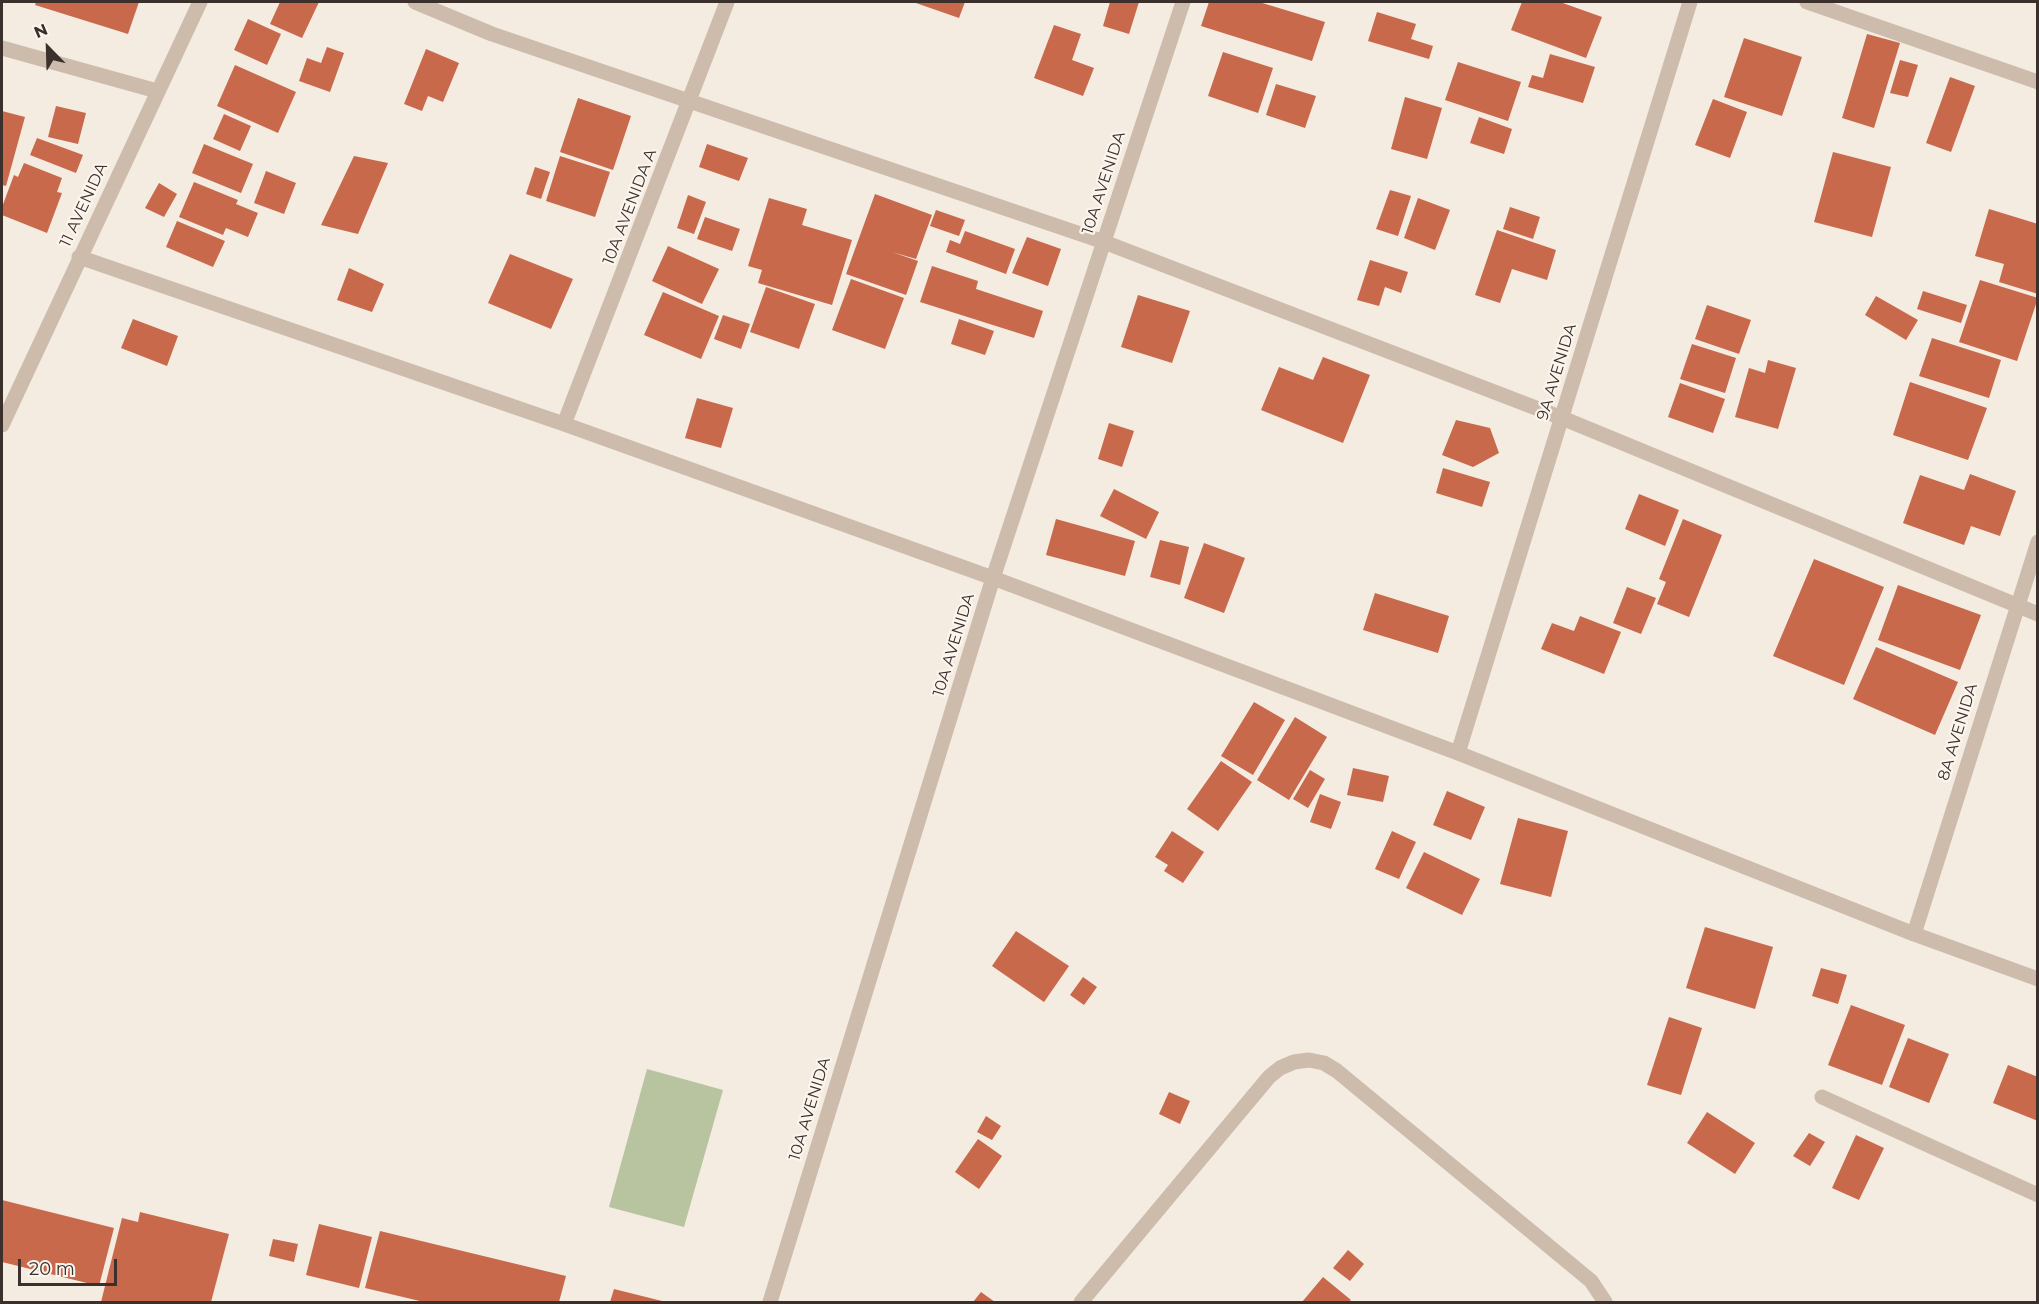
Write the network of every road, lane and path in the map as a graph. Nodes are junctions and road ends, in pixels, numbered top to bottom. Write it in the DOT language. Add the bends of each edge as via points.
graph roads {
  1 [pos="200,2"];
  2 [pos="415,2"];
  3 [pos="728,2"];
  4 [pos="1183,2"];
  5 [pos="1690,2"];
  6 [pos="1807,2"];
  7 [pos="2,48"];
  8 [pos="2037,82"];
  9 [pos="157,91"];
  10 [pos="691,100"];
  11 [pos="1104,242"];
  12 [pos="79,257"];
  13 [pos="3,417"];
  14 [pos="1562,418"];
  15 [pos="564,424"];
  16 [pos="2037,542"];
  17 [pos="993,578"];
  18 [pos="2017,605"];
  19 [pos="2037,614"];
  20 [pos="1458,753"];
  21 [pos="1914,934"];
  22 [pos="2037,979"];
  23 [pos="1822,1097"];
  24 [pos="2037,1195"];
  25 [pos="770,1302"];
  26 [pos="1081,1302"];
  27 [pos="1605,1302"];
  1 -- 9 [label="street, 11 AVENIDA"];
  2 -- 10 [label="street" via="492,34"];
  3 -- 10 [label="street, 10A AVENIDA A"];
  4 -- 11 [label="street, 10A AVENIDA"];
  5 -- 14 [label="street, 9A AVENIDA"];
  6 -- 8 [label="street"];
  7 -- 9 [label="street"];
  9 -- 12 [label="street, 11 AVENIDA"];
  10 -- 11 [label="street"];
  10 -- 15 [label="street, 10A AVENIDA A"];
  11 -- 14 [label="street"];
  11 -- 17 [label="street, 10A AVENIDA"];
  12 -- 13 [label="street, 11 AVENIDA"];
  12 -- 15 [label="street"];
  14 -- 18 [label="street"];
  14 -- 20 [label="street, 9A AVENIDA"];
  15 -- 17 [label="street"];
  16 -- 18 [label="street, 8A AVENIDA"];
  17 -- 20 [label="street"];
  17 -- 25 [label="street, 10A AVENIDA"];
  18 -- 19 [label="street"];
  18 -- 21 [label="street, 8A AVENIDA"];
  20 -- 21 [label="street"];
  21 -- 22 [label="street"];
  23 -- 24 [label="street"];
  26 -- 27 [label="street" via="1269,1077 1294,1062 1309,1060 1337,1071 1591,1281"];
}
